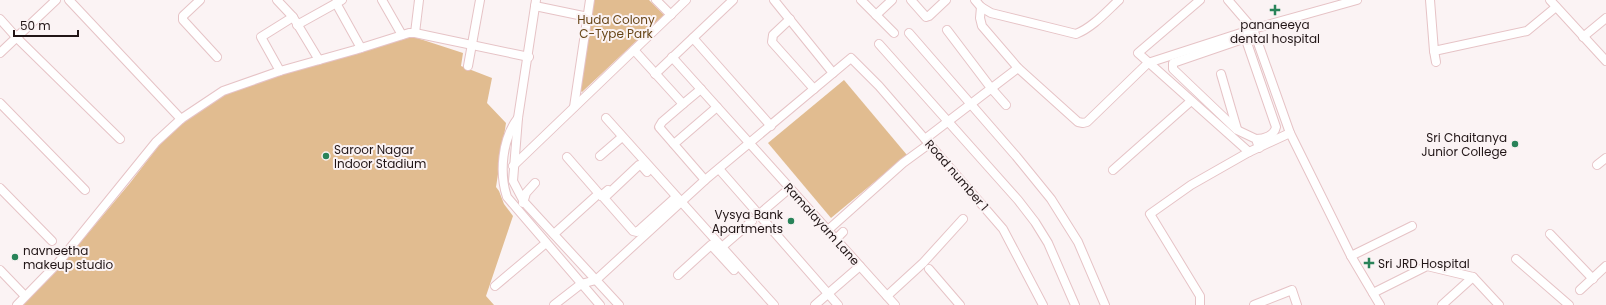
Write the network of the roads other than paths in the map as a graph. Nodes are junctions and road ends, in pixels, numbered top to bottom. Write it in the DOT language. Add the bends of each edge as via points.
graph roads {
  1 [pos="56,0"];
  2 [pos="70,0"];
  3 [pos="200,0"];
  4 [pos="277,0"];
  5 [pos="382,0"];
  6 [pos="419,0"];
  7 [pos="480,0"];
  8 [pos="590,0"];
  9 [pos="656,0"];
  10 [pos="686,0"];
  11 [pos="733,0"];
  12 [pos="774,0"];
  13 [pos="861,0"];
  14 [pos="892,0"];
  15 [pos="911,0"];
  16 [pos="946,0"];
  17 [pos="975,0"];
  18 [pos="1119,0"];
  19 [pos="1200,0"];
  20 [pos="1228,0"];
  21 [pos="1357,0"];
  22 [pos="1430,0"];
  23 [pos="1550,0"];
  24 [pos="339,2"];
  25 [pos="536,3"];
  26 [pos="981,7"];
  27 [pos="1556,7"];
  28 [pos="671,15"];
  29 [pos="876,15"];
  30 [pos="293,17"];
  31 [pos="588,17"];
  32 [pos="1606,18"];
  33 [pos="0,19"];
  34 [pos="790,19"];
  35 [pos="297,25"];
  36 [pos="1253,29"];
  37 [pos="946,30"];
  38 [pos="415,33"];
  39 [pos="894,33"];
  40 [pos="909,33"];
  41 [pos="402,35"];
  42 [pos="1583,37"];
  43 [pos="17,38"];
  44 [pos="693,38"];
  45 [pos="472,44"];
  46 [pos="879,44"];
  47 [pos="361,48"];
  48 [pos="634,50"];
  49 [pos="1434,51"];
  50 [pos="0,53"];
  51 [pos="217,57"];
  52 [pos="529,57"];
  53 [pos="672,57"];
  54 [pos="319,60"];
  55 [pos="1606,61"];
  56 [pos="1436,62"];
  57 [pos="1148,63"];
  58 [pos="468,66"];
  59 [pos="1018,68"];
  60 [pos="280,71"];
  61 [pos="833,73"];
  62 [pos="655,74"];
  63 [pos="1221,74"];
  64 [pos="1271,82"];
  65 [pos="1260,85"];
  66 [pos="991,88"];
  67 [pos="701,89"];
  68 [pos="814,89"];
  69 [pos="1192,101"];
  70 [pos="0,103"];
  71 [pos="683,104"];
  72 [pos="971,104"];
  73 [pos="1006,105"];
  74 [pos="574,107"];
  75 [pos="717,107"];
  76 [pos="518,118"];
  77 [pos="606,118"];
  78 [pos="181,119"];
  79 [pos="948,122"];
  80 [pos="771,126"];
  81 [pos="1237,130"];
  82 [pos="1290,133"];
  83 [pos="622,137"];
  84 [pos="120,139"];
  85 [pos="1256,139"];
  86 [pos="927,142"];
  87 [pos="749,143"];
  88 [pos="674,144"];
  89 [pos="1259,148"];
  90 [pos="1249,152"];
  91 [pos="600,156"];
  92 [pos="567,157"];
  93 [pos="1606,158"];
  94 [pos="642,160"];
  95 [pos="1597,165"];
  96 [pos="514,166"];
  97 [pos="719,169"];
  98 [pos="1113,170"];
  99 [pos="705,180"];
  100 [pos="535,183"];
  101 [pos="0,188"];
  102 [pos="790,188"];
  103 [pos="85,190"];
  104 [pos="595,197"];
  105 [pos="676,200"];
  106 [pos="524,202"];
  107 [pos="517,209"];
  108 [pos="763,211"];
  109 [pos="963,219"];
  110 [pos="752,221"];
  111 [pos="1412,226"];
  112 [pos="828,230"];
  113 [pos="843,232"];
  114 [pos="554,234"];
  115 [pos="1550,234"];
  116 [pos="836,239"];
  117 [pos="52,241"];
  118 [pos="546,243"];
  119 [pos="722,247"];
  120 [pos="1351,256"];
  121 [pos="1516,259"];
  122 [pos="733,266"];
  123 [pos="860,266"];
  124 [pos="1606,266"];
  125 [pos="929,269"];
  126 [pos="0,270"];
  127 [pos="678,275"];
  128 [pos="1474,277"];
  129 [pos="1592,278"];
  130 [pos="596,280"];
  131 [pos="581,284"];
  132 [pos="494,286"];
  133 [pos="1580,290"];
  134 [pos="828,293"];
  135 [pos="1373,293"];
  136 [pos="25,296"];
  137 [pos="887,296"];
  138 [pos="17,305"];
  139 [pos="554,305"];
  140 [pos="600,305"];
  141 [pos="619,305"];
  142 [pos="774,305"];
  143 [pos="815,305"];
  144 [pos="838,305"];
  145 [pos="895,305"];
  146 [pos="960,305"];
  147 [pos="1043,305"];
  148 [pos="1075,305"];
  149 [pos="1105,305"];
  150 [pos="1200,305"];
  151 [pos="1254,305"];
  152 [pos="1297,305"];
  153 [pos="1380,305"];
  154 [pos="1442,305"];
  155 [pos="1499,305"];
  156 [pos="1570,305"];
  1 -- 43 [label="street"];
  2 -- 78 [label="street"];
  3 -- 51 [label="street" via="183,16 183,20"];
  4 -- 30 [label="street"];
  5 -- 41 [label="street"];
  6 -- 38 [label="street"];
  7 -- 45 [label="street"];
  8 -- 31 [label="street"];
  9 -- 28 [label="street"];
  10 -- 28 [label="street"];
  11 -- 44 [label="street"];
  12 -- 34 [label="street"];
  13 -- 29 [label="street"];
  14 -- 29 [label="street"];
  15 -- 16 [label="street" via="926,17"];
  17 -- 26 [label="street"];
  18 -- 26 [label="street" via="1094,24 1076,34 1000,16"];
  19 -- 57 [label="street" via="1138,53"];
  20 -- 36 [label="street"];
  21 -- 36 [label="street"];
  22 -- 49 [label="street"];
  23 -- 27 [label="street"];
  24 -- 35 [label="street"];
  24 -- 47 [label="street"];
  25 -- 31 [label="street"];
  25 -- 52 [label="street"];
  26 -- 59 [label="street" via="982,26"];
  27 -- 42 [label="street"];
  27 -- 49 [label="street" via="1527,31"];
  28 -- 48 [label="street"];
  29 -- 39 [label="street"];
  30 -- 35 [label="street"];
  30 -- 60 [label="street" via="261,37"];
  31 -- 74 [label="street"];
  32 -- 42 [label="street"];
  33 -- 43 [label="street"];
  34 -- 61 [label="street"];
  34 -- 68 [label="street" via="772,35 772,42"];
  35 -- 54 [label="street"];
  36 -- 57 [label="street"];
  36 -- 64 [label="street"];
  37 -- 66 [label="street"];
  38 -- 41 [label="street"];
  38 -- 45 [label="street"];
  40 -- 72 [label="street"];
  41 -- 47 [label="street"];
  42 -- 55 [label="street"];
  43 -- 50 [label="street"];
  43 -- 84 [label="street"];
  44 -- 53 [label="street"];
  44 -- 80 [label="street"];
  45 -- 52 [label="street"];
  45 -- 58 [label="street"];
  46 -- 79 [label="street"];
  47 -- 54 [label="street"];
  48 -- 62 [label="street"];
  48 -- 74 [label="street"];
  49 -- 56 [label="street"];
  52 -- 76 [label="street"];
  53 -- 62 [label="street"];
  53 -- 67 [label="street, Ramalayam Lane"];
  54 -- 60 [label="street"];
  57 -- 59 [label="street" via="1087,122 1080,124"];
  57 -- 69 [label="street"];
  59 -- 66 [label="street"];
  60 -- 78 [label="street" via="224,91"];
  61 -- 68 [label="street"];
  61 -- 86 [label="street, Road number 1" via="851,58"];
  62 -- 71 [label="street"];
  63 -- 81 [label="street"];
  64 -- 65 [label="street"];
  64 -- 82 [label="street"];
  65 -- 81 [label="street" via="1247,41 1244,39 1172,64 1173,69"];
  65 -- 85 [label="street" via="1276,127 1270,136"];
  66 -- 72 [label="street"];
  66 -- 73 [label="street"];
  67 -- 71 [label="street"];
  67 -- 75 [label="street, Ramalayam Lane"];
  68 -- 80 [label="street"];
  69 -- 90 [label="street"];
  69 -- 98 [label="street"];
  70 -- 103 [label="street"];
  71 -- 88 [label="street" via="659,127"];
  72 -- 79 [label="street"];
  72 -- 149 [label="street" via="1051,199 1078,242"];
  74 -- 96 [label="street"];
  75 -- 87 [label="street, Ramalayam Lane"];
  75 -- 88 [label="street"];
  76 -- 96 [label="street"];
  76 -- 107 [label="street" via="512,126 506,144 502,175 507,197"];
  77 -- 83 [label="street"];
  78 -- 136 [label="street" via="156,142 58,263"];
  79 -- 86 [label="street"];
  79 -- 148 [label="street" via="1035,222 1048,244"];
  80 -- 87 [label="street"];
  81 -- 85 [label="street"];
  82 -- 89 [label="street"];
  82 -- 120 [label="street"];
  83 -- 91 [label="street"];
  83 -- 94 [label="street"];
  85 -- 89 [label="street"];
  86 -- 112 [label="street"];
  86 -- 147 [label="street, Road number 1" via="1003,229"];
  87 -- 97 [label="street"];
  87 -- 102 [label="street, Ramalayam Lane"];
  88 -- 99 [label="street"];
  89 -- 90 [label="street"];
  90 -- 150 [label="street" via="1191,185 1150,214 1200,296"];
  92 -- 94 [label="street" via="601,196"];
  93 -- 95 [label="street"];
  94 -- 105 [label="street"];
  96 -- 106 [label="street" via="513,181"];
  97 -- 99 [label="street"];
  97 -- 134 [label="street"];
  99 -- 105 [label="street"];
  100 -- 106 [label="street" via="526,193"];
  101 -- 117 [label="street"];
  102 -- 108 [label="street"];
  102 -- 112 [label="street, Ramalayam Lane"];
  104 -- 114 [label="street"];
  105 -- 105 [label="street" via="635,233 604,198 641,165"];
  105 -- 119 [label="street"];
  105 -- 130 [label="street"];
  106 -- 107 [label="street"];
  106 -- 114 [label="street"];
  107 -- 118 [label="street"];
  109 -- 137 [label="street" via="924,263"];
  110 -- 119 [label="street"];
  111 -- 120 [label="street"];
  112 -- 116 [label="street, Ramalayam Lane"];
  113 -- 116 [label="street"];
  114 -- 130 [label="street"];
  115 -- 129 [label="street"];
  116 -- 123 [label="street, Ramalayam Lane"];
  118 -- 131 [label="street"];
  118 -- 132 [label="street"];
  119 -- 122 [label="street"];
  120 -- 135 [label="street"];
  121 -- 156 [label="street"];
  122 -- 127 [label="street" via="711,245"];
  122 -- 142 [label="street"];
  123 -- 134 [label="street"];
  123 -- 137 [label="street, Ramalayam Lane"];
  124 -- 129 [label="street"];
  125 -- 146 [label="street"];
  126 -- 136 [label="street"];
  128 -- 135 [label="street" via="1427,266"];
  128 -- 154 [label="street"];
  128 -- 155 [label="street"];
  129 -- 133 [label="street"];
  130 -- 131 [label="street"];
  130 -- 141 [label="street"];
  131 -- 139 [label="street"];
  131 -- 140 [label="street"];
  134 -- 143 [label="street"];
  134 -- 144 [label="street"];
  135 -- 153 [label="street"];
  136 -- 138 [label="street"];
  137 -- 145 [label="street, Ramalayam Lane"];
  151 -- 152 [label="street" via="1292,290"];
}
